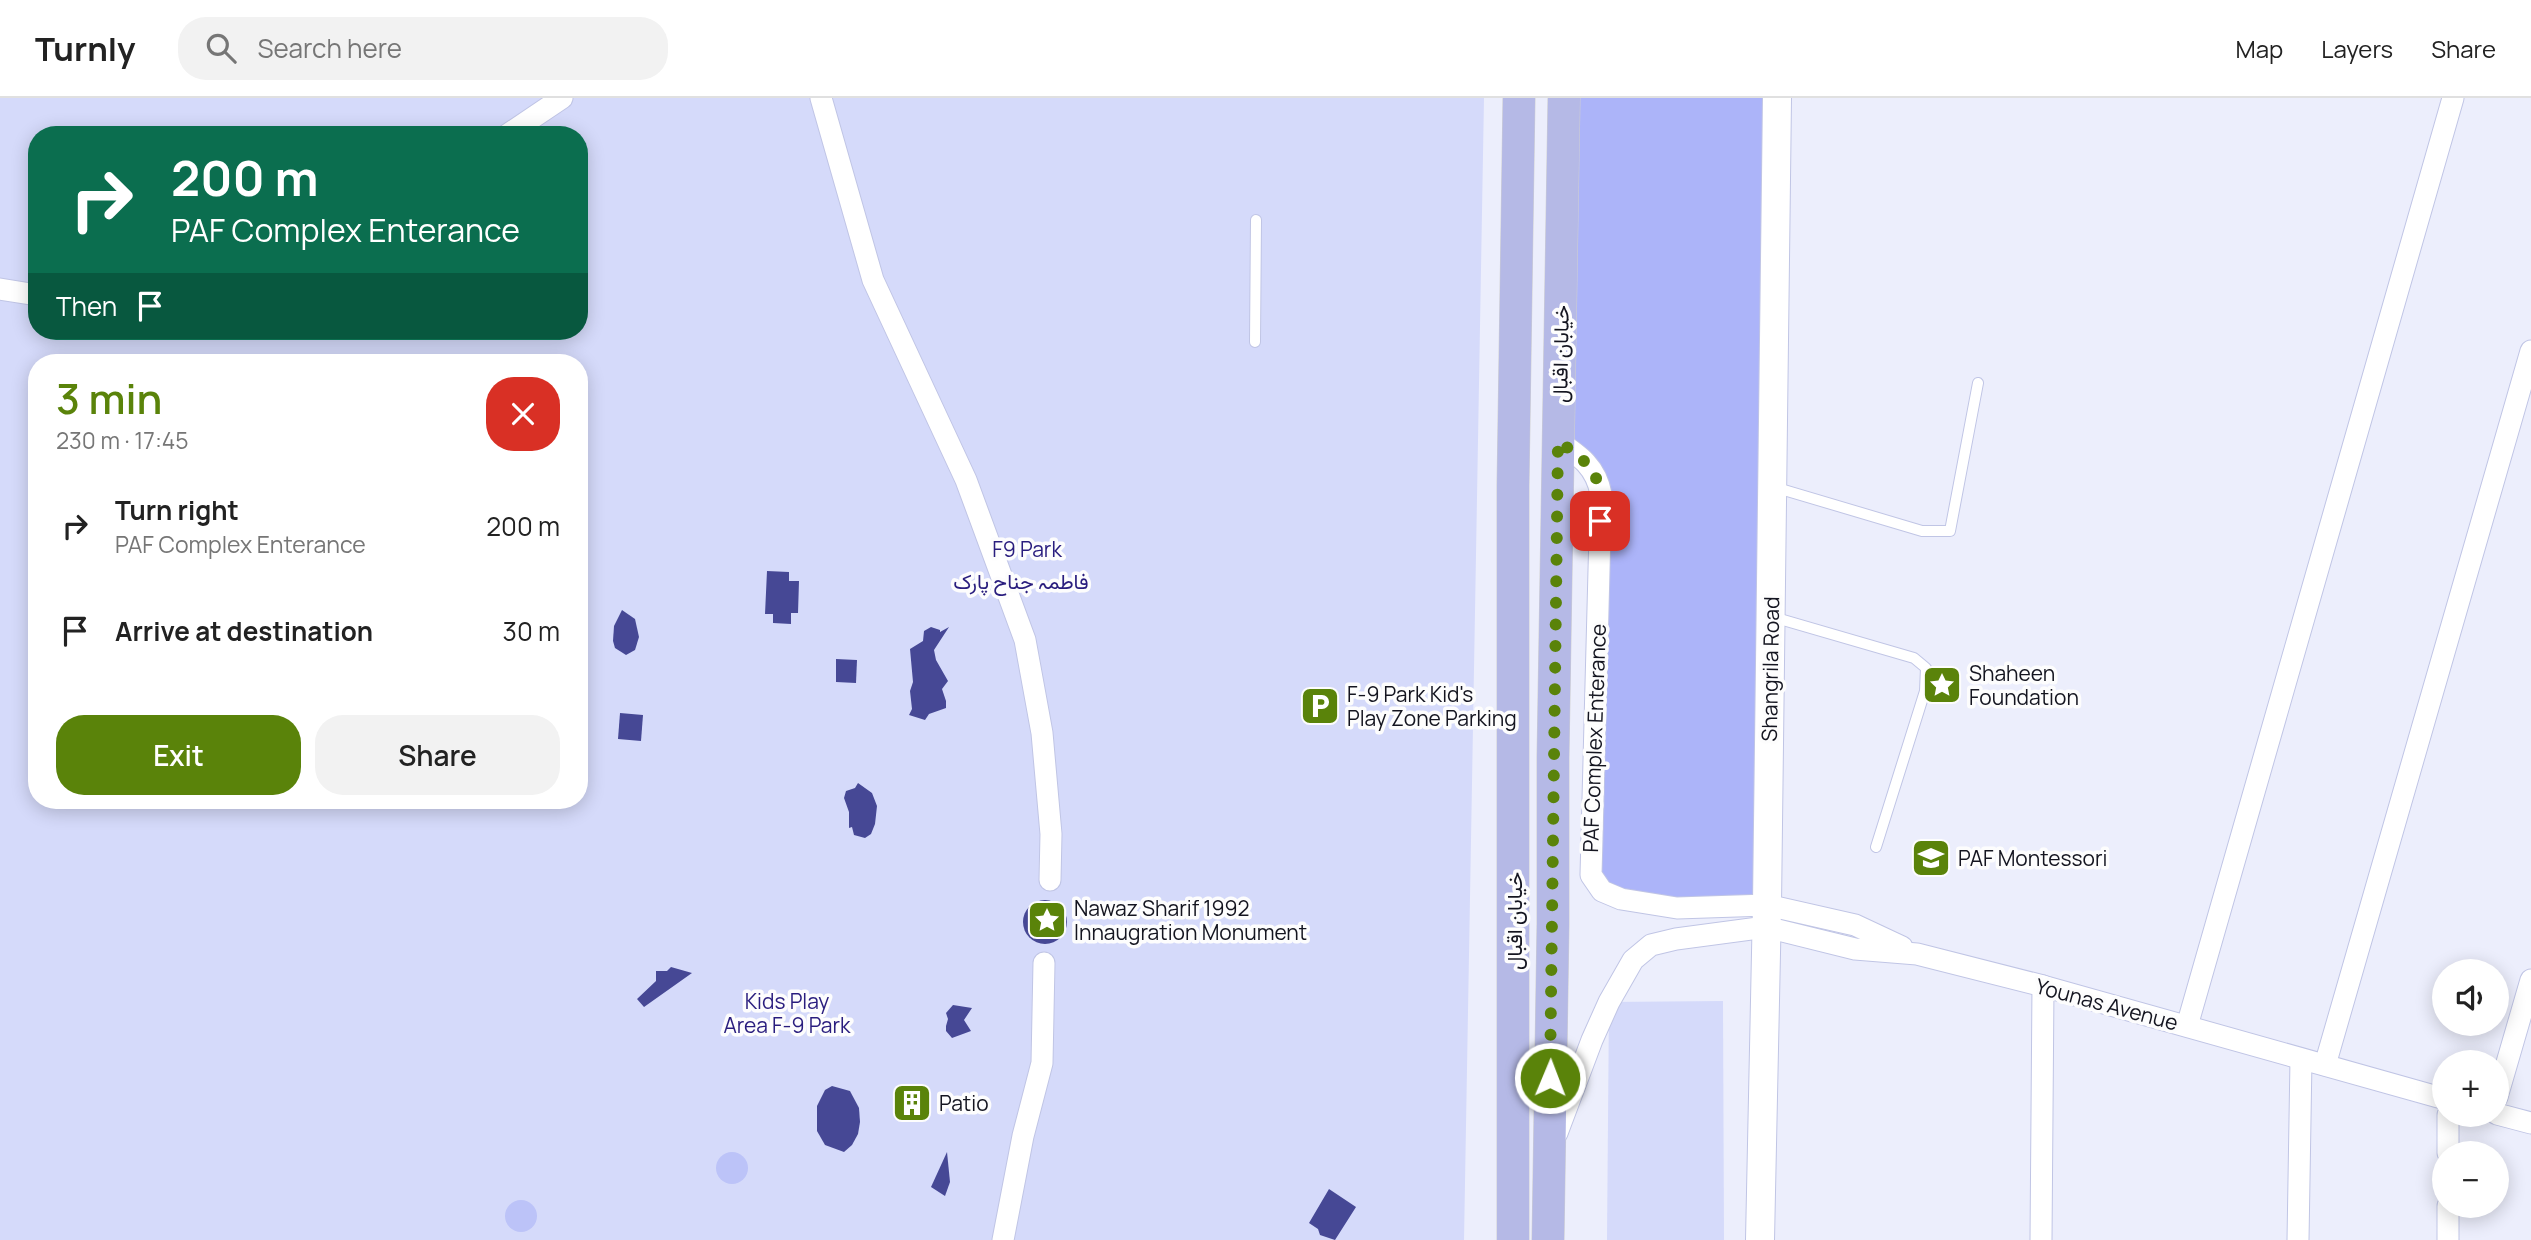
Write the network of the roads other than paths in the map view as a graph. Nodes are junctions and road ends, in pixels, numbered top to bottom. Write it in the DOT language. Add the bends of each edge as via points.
graph roads {
  1 [pos="562,98"];
  2 [pos="821,98"];
  3 [pos="1519,98"];
  4 [pos="1564,98"];
  5 [pos="1777,98"];
  6 [pos="2453,98"];
  7 [pos="520,126"];
  8 [pos="1256,220"];
  9 [pos="0,289"];
  10 [pos="28,294"];
  11 [pos="1255,342"];
  12 [pos="2531,351"];
  13 [pos="1978,383"];
  14 [pos="1558,441"];
  15 [pos="1772,486"];
  16 [pos="1771,617"];
  17 [pos="1876,847"];
  18 [pos="1050,880"];
  19 [pos="1767,916"];
  20 [pos="1917,954"];
  21 [pos="1044,962"];
  22 [pos="2531,979"];
  23 [pos="2043,986"];
  24 [pos="2187,1026"];
  25 [pos="2509,1055"];
  26 [pos="2301,1059"];
  27 [pos="2325,1065"];
  28 [pos="2432,1095"];
  29 [pos="2509,1117"];
  30 [pos="2531,1123"];
  31 [pos="1548,1155"];
  32 [pos="2448,1218"];
  33 [pos="1003,1240"];
  34 [pos="1513,1240"];
  35 [pos="1548,1240"];
  36 [pos="1760,1240"];
  37 [pos="2041,1240"];
  38 [pos="2298,1240"];
  39 [pos="2448,1240"];
  1 -- 7 [label="street"];
  2 -- 18 [label="street" via="873,280 966,481 1025,640 1042,733"];
  3 -- 34 [label="main road, خیابان اقبال" via="1513,486"];
  4 -- 14 [label="main road, خیابان اقبال"];
  5 -- 15 [label="street, Shangrila Road"];
  6 -- 24 [label="street"];
  8 -- 11 [label="lane"];
  9 -- 10 [label="street"];
  12 -- 27 [label="street"];
  13 -- 15 [label="lane" via="1950,531 1922,531"];
  14 -- 19 [label="street, PAF Complex Enterance" via="1580,456 1598,478 1601,494 1591,875 1602,891 1621,900"];
  14 -- 31 [label="main road, خیابان اقبال"];
  15 -- 16 [label="street, Shangrila Road"];
  16 -- 17 [label="lane" via="1914,658 1926,668 1925,691"];
  16 -- 19 [label="street, Shangrila Road"];
  19 -- 20 [label="street, PAF Complex Enterance" via="1855,925"];
  19 -- 31 [label="street" via="1651,945 1633,960 1592,1040"];
  19 -- 36 [label="street, Shangrila Road"];
  20 -- 23 [label="street, Younas Avenue"];
  21 -- 33 [label="street" via="1042,1063"];
  22 -- 25 [label="street"];
  23 -- 24 [label="street, Younas Avenue"];
  23 -- 37 [label="street"];
  24 -- 26 [label="street, Younas Avenue"];
  26 -- 27 [label="street, Younas Avenue"];
  26 -- 38 [label="street"];
  27 -- 28 [label="street, Younas Avenue"];
  29 -- 30 [label="street"];
  31 -- 35 [label="main road, خیابان اقبال"];
  32 -- 39 [label="street"];
}
